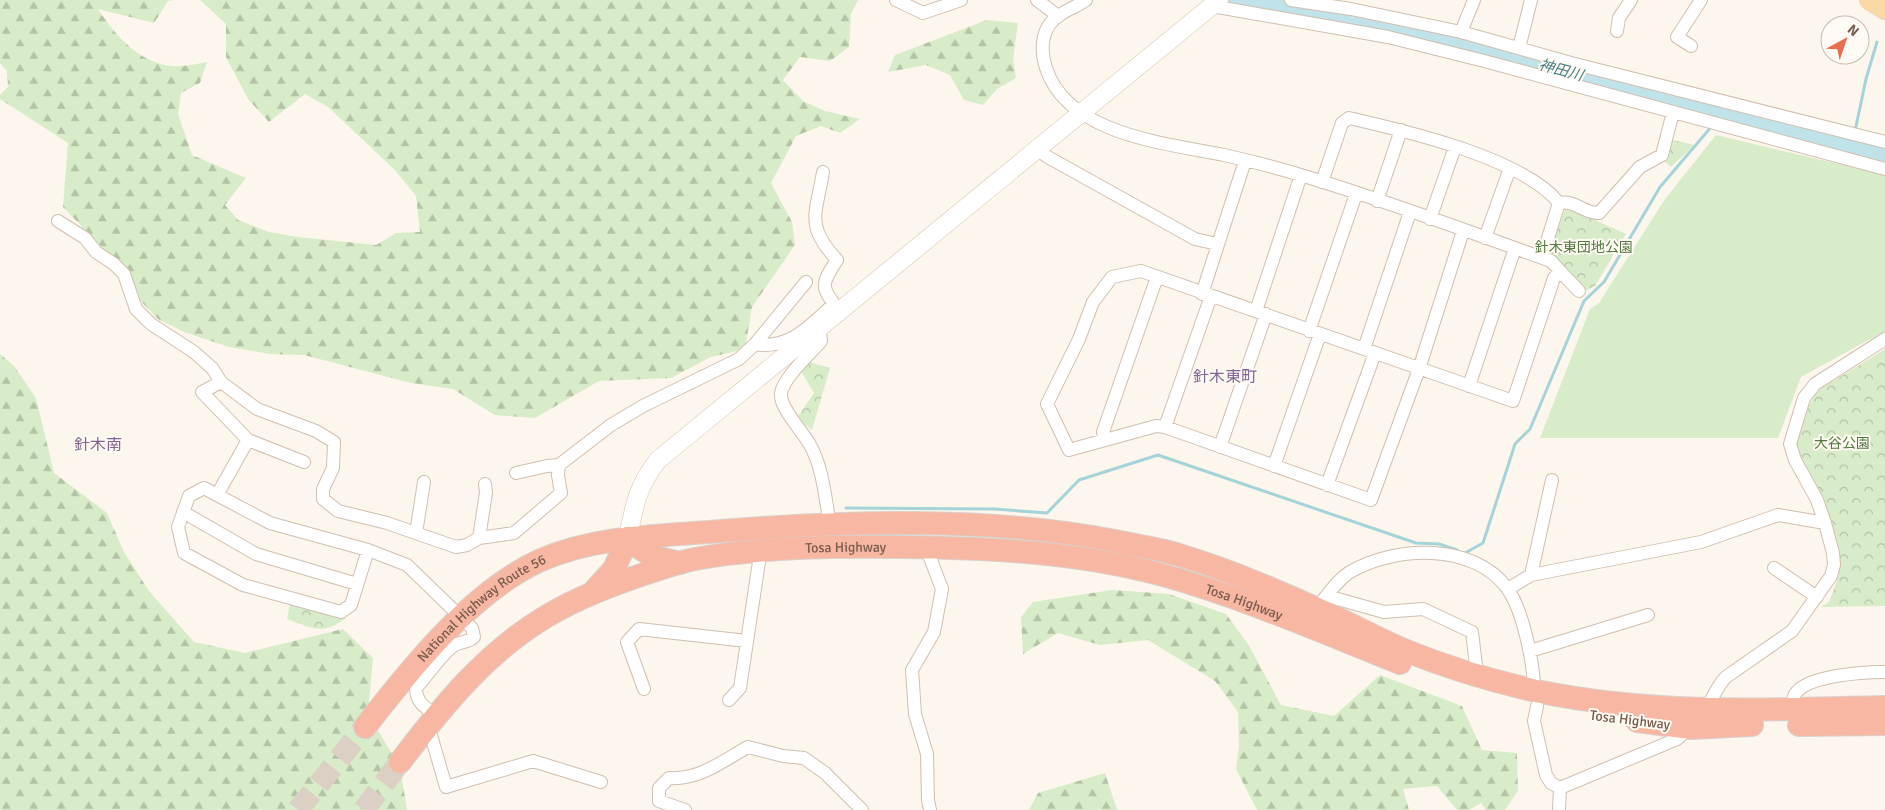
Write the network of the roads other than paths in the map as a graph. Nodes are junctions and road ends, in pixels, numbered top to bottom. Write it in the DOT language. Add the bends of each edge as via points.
graph roads {
  1 [pos="896,0"];
  2 [pos="961,0"];
  3 [pos="1038,0"];
  4 [pos="1086,0"];
  5 [pos="1291,0"];
  6 [pos="1474,0"];
  7 [pos="1531,0"];
  8 [pos="1631,0"];
  9 [pos="1701,0"];
  10 [pos="1869,0"];
  11 [pos="1216,3"];
  12 [pos="1351,5"];
  13 [pos="1885,10"];
  14 [pos="1058,16"];
  15 [pos="1617,30"];
  16 [pos="1461,32"];
  17 [pos="1691,46"];
  18 [pos="1519,48"];
  19 [pos="1673,112"];
  20 [pos="1082,114"];
  21 [pos="1401,130"];
  22 [pos="1885,142"];
  23 [pos="1454,147"];
  24 [pos="1039,150"];
  25 [pos="1245,161"];
  26 [pos="1510,168"];
  27 [pos="1885,169"];
  28 [pos="823,172"];
  29 [pos="1301,175"];
  30 [pos="1322,182"];
  31 [pos="1356,194"];
  32 [pos="1377,201"];
  33 [pos="1560,203"];
  34 [pos="1410,212"];
  35 [pos="1430,219"];
  36 [pos="58,221"];
  37 [pos="1463,231"];
  38 [pos="1485,238"];
  39 [pos="1217,244"];
  40 [pos="1515,248"];
  41 [pos="1542,257"];
  42 [pos="1560,271"];
  43 [pos="1157,277"];
  44 [pos="806,282"];
  45 [pos="1579,291"];
  46 [pos="1206,295"];
  47 [pos="837,308"];
  48 [pos="1261,313"];
  49 [pos="820,328"];
  50 [pos="1314,332"];
  51 [pos="1885,339"];
  52 [pos="755,344"];
  53 [pos="1369,351"];
  54 [pos="1419,368"];
  55 [pos="221,382"];
  56 [pos="1468,386"];
  57 [pos="1165,427"];
  58 [pos="1105,438"];
  59 [pos="248,440"];
  60 [pos="1220,447"];
  61 [pos="304,462"];
  62 [pos="559,465"];
  63 [pos="1274,466"];
  64 [pos="516,473"];
  65 [pos="1552,480"];
  66 [pos="424,482"];
  67 [pos="485,484"];
  68 [pos="1327,486"];
  69 [pos="217,494"];
  70 [pos="183,512"];
  71 [pos="1825,523"];
  72 [pos="830,524"];
  73 [pos="416,533"];
  74 [pos="479,538"];
  75 [pos="628,538"];
  76 [pos="926,547"];
  77 [pos="368,550"];
  78 [pos="759,550"];
  79 [pos="680,562"];
  80 [pos="1774,568"];
  81 [pos="1531,575"];
  82 [pos="357,584"];
  83 [pos="1508,589"];
  84 [pos="595,590"];
  85 [pos="1817,597"];
  86 [pos="1321,602"];
  87 [pos="1648,615"];
  88 [pos="461,618"];
  89 [pos="747,641"];
  90 [pos="1530,651"];
  91 [pos="1885,672"];
  92 [pos="1477,674"];
  93 [pos="644,689"];
  94 [pos="1536,698"];
  95 [pos="729,700"];
  96 [pos="1885,707"];
  97 [pos="1794,709"];
  98 [pos="1706,710"];
  99 [pos="432,720"];
  100 [pos="1885,724"];
  101 [pos="365,727"];
  102 [pos="1691,728"];
  103 [pos="400,762"];
  104 [pos="600,782"];
  105 [pos="1560,788"];
  106 [pos="685,810"];
  107 [pos="862,810"];
  108 [pos="930,810"];
  109 [pos="1559,810"];
  1 -- 2 [label="street" via="923,13"];
  3 -- 14 [label="street"];
  4 -- 14 [label="street"];
  5 -- 12 [label="street"];
  6 -- 16 [label="street"];
  7 -- 18 [label="street"];
  8 -- 15 [label="street" via="1619,18"];
  9 -- 17 [label="street" via="1677,37"];
  10 -- 13 [label="main road"];
  11 -- 19 [label="street" via="1388,37"];
  11 -- 20 [label="street"];
  12 -- 16 [label="street"];
  14 -- 20 [label="street" via="1044,32 1041,52 1051,82 1066,102"];
  16 -- 18 [label="street"];
  18 -- 22 [label="street"];
  19 -- 27 [label="street"];
  19 -- 33 [label="street" via="1662,155 1640,168 1599,213 1570,201"];
  20 -- 24 [label="street"];
  20 -- 25 [label="street" via="1153,143"];
  21 -- 23 [label="street"];
  21 -- 30 [label="street" via="1349,118 1342,123"];
  21 -- 32 [label="street"];
  23 -- 26 [label="street"];
  23 -- 35 [label="street"];
  24 -- 39 [label="street" via="1195,239"];
  24 -- 47 [label="street"];
  25 -- 29 [label="street"];
  25 -- 39 [label="street"];
  26 -- 33 [label="street" via="1550,191"];
  26 -- 38 [label="street"];
  28 -- 47 [label="street" via="814,225 818,236 837,260 824,279 824,290"];
  29 -- 30 [label="street"];
  29 -- 48 [label="street"];
  30 -- 31 [label="street"];
  31 -- 32 [label="street"];
  31 -- 50 [label="street"];
  32 -- 34 [label="street"];
  33 -- 41 [label="street"];
  34 -- 35 [label="street"];
  34 -- 53 [label="street"];
  35 -- 37 [label="street"];
  36 -- 55 [label="street" via="85,238 96,252 114,264 124,274 136,309 151,324 194,352 212,368"];
  37 -- 38 [label="street"];
  37 -- 54 [label="street"];
  38 -- 40 [label="street"];
  39 -- 46 [label="street"];
  40 -- 41 [label="street"];
  40 -- 56 [label="street"];
  41 -- 42 [label="street"];
  42 -- 45 [label="street"];
  42 -- 56 [label="street" via="1554,278 1513,401"];
  43 -- 46 [label="street"];
  43 -- 58 [label="street" via="1103,432"];
  43 -- 58 [label="street" via="1141,271 1112,277 1093,302 1047,404 1069,450"];
  44 -- 52 [label="street"];
  46 -- 48 [label="street"];
  46 -- 57 [label="street"];
  47 -- 49 [label="street"];
  47 -- 52 [label="street" via="785,343"];
  48 -- 50 [label="street"];
  48 -- 60 [label="street"];
  49 -- 72 [label="street" via="821,341 781,393 782,403 809,443 818,463"];
  49 -- 75 [label="street" via="658,460 638,492"];
  50 -- 53 [label="street"];
  50 -- 63 [label="street"];
  51 -- 71 [label="street" via="1815,384 1804,398 1790,444"];
  52 -- 62 [label="street" via="739,359 611,425"];
  53 -- 54 [label="street"];
  53 -- 68 [label="street"];
  54 -- 56 [label="street"];
  54 -- 68 [label="street" via="1371,500"];
  55 -- 59 [label="street" via="202,392"];
  55 -- 73 [label="street" via="257,409 316,431 334,442 333,468 323,489 323,499 338,511 387,522"];
  57 -- 58 [label="street" via="1156,426"];
  57 -- 60 [label="street"];
  59 -- 61 [label="street"];
  59 -- 69 [label="street"];
  60 -- 63 [label="street"];
  62 -- 64 [label="street"];
  62 -- 74 [label="street" via="561,493 514,533"];
  63 -- 68 [label="street"];
  65 -- 81 [label="street"];
  66 -- 73 [label="street"];
  67 -- 74 [label="street"];
  69 -- 70 [label="street" via="204,488 196,492 189,496"];
  69 -- 77 [label="street" via="270,523"];
  70 -- 82 [label="street" via="256,554"];
  70 -- 82 [label="street" via="178,527 184,553 243,584 341,612 351,605"];
  71 -- 81 [label="street" via="1778,515 1701,542"];
  71 -- 85 [label="street" via="1834,565 1831,576"];
  72 -- 75 [label="highway, Tosa Highway"];
  72 -- 86 [label="highway, Tosa Highway" via="1001,527 1074,533 1175,553"];
  73 -- 74 [label="street" via="456,547"];
  75 -- 79 [label="highway" via="640,550 657,558"];
  75 -- 84 [label="highway" via="614,569"];
  75 -- 88 [label="highway, National Highway Route 56" via="585,545 540,561 499,586"];
  76 -- 78 [label="highway, Tosa Highway" via="834,546"];
  76 -- 94 [label="highway, Tosa Highway" via="1007,550 1077,558 1162,575 1238,599 1399,663 1486,693"];
  76 -- 108 [label="street" via="942,589 934,632 912,670 916,714 927,754"];
  77 -- 82 [label="street"];
  77 -- 88 [label="street" via="407,565"];
  78 -- 79 [label="highway, Tosa Highway"];
  78 -- 89 [label="street"];
  79 -- 84 [label="highway, Tosa Highway"];
  80 -- 85 [label="street"];
  81 -- 83 [label="street"];
  83 -- 86 [label="street" via="1494,575 1472,562 1448,553 1427,551 1373,561 1348,573"];
  83 -- 90 [label="street"];
  84 -- 99 [label="highway" via="545,617 492,656"];
  85 -- 98 [label="street" via="1792,631 1719,684"];
  86 -- 92 [label="highway, Tosa Highway" via="1405,650"];
  86 -- 92 [label="street" via="1384,612 1423,609 1472,632"];
  87 -- 90 [label="street"];
  88 -- 99 [label="street" via="472,628 474,637 452,647 416,688 416,696"];
  88 -- 101 [label="highway, National Highway Route 56" via="398,684"];
  89 -- 93 [label="street" via="639,629 627,642"];
  89 -- 95 [label="street" via="740,688"];
  90 -- 94 [label="street"];
  91 -- 97 [label="street" via="1855,671 1802,688 1796,692"];
  92 -- 94 [label="highway, Tosa Highway"];
  94 -- 98 [label="highway, Tosa Highway"];
  94 -- 102 [label="highway, Tosa Highway" via="1594,717"];
  94 -- 105 [label="street" via="1534,720 1546,775"];
  96 -- 97 [label="highway, Tosa Highway"];
  97 -- 98 [label="highway, Tosa Highway"];
  98 -- 102 [label="street"];
  99 -- 103 [label="highway"];
  99 -- 104 [label="street" via="446,787 533,761"];
  100 -- 102 [label="highway, Tosa Highway"];
  102 -- 105 [label="street" via="1677,739"];
  105 -- 109 [label="street"];
  106 -- 107 [label="street" via="659,802 659,788 669,778 703,774 748,747 804,758 825,773"];
}
